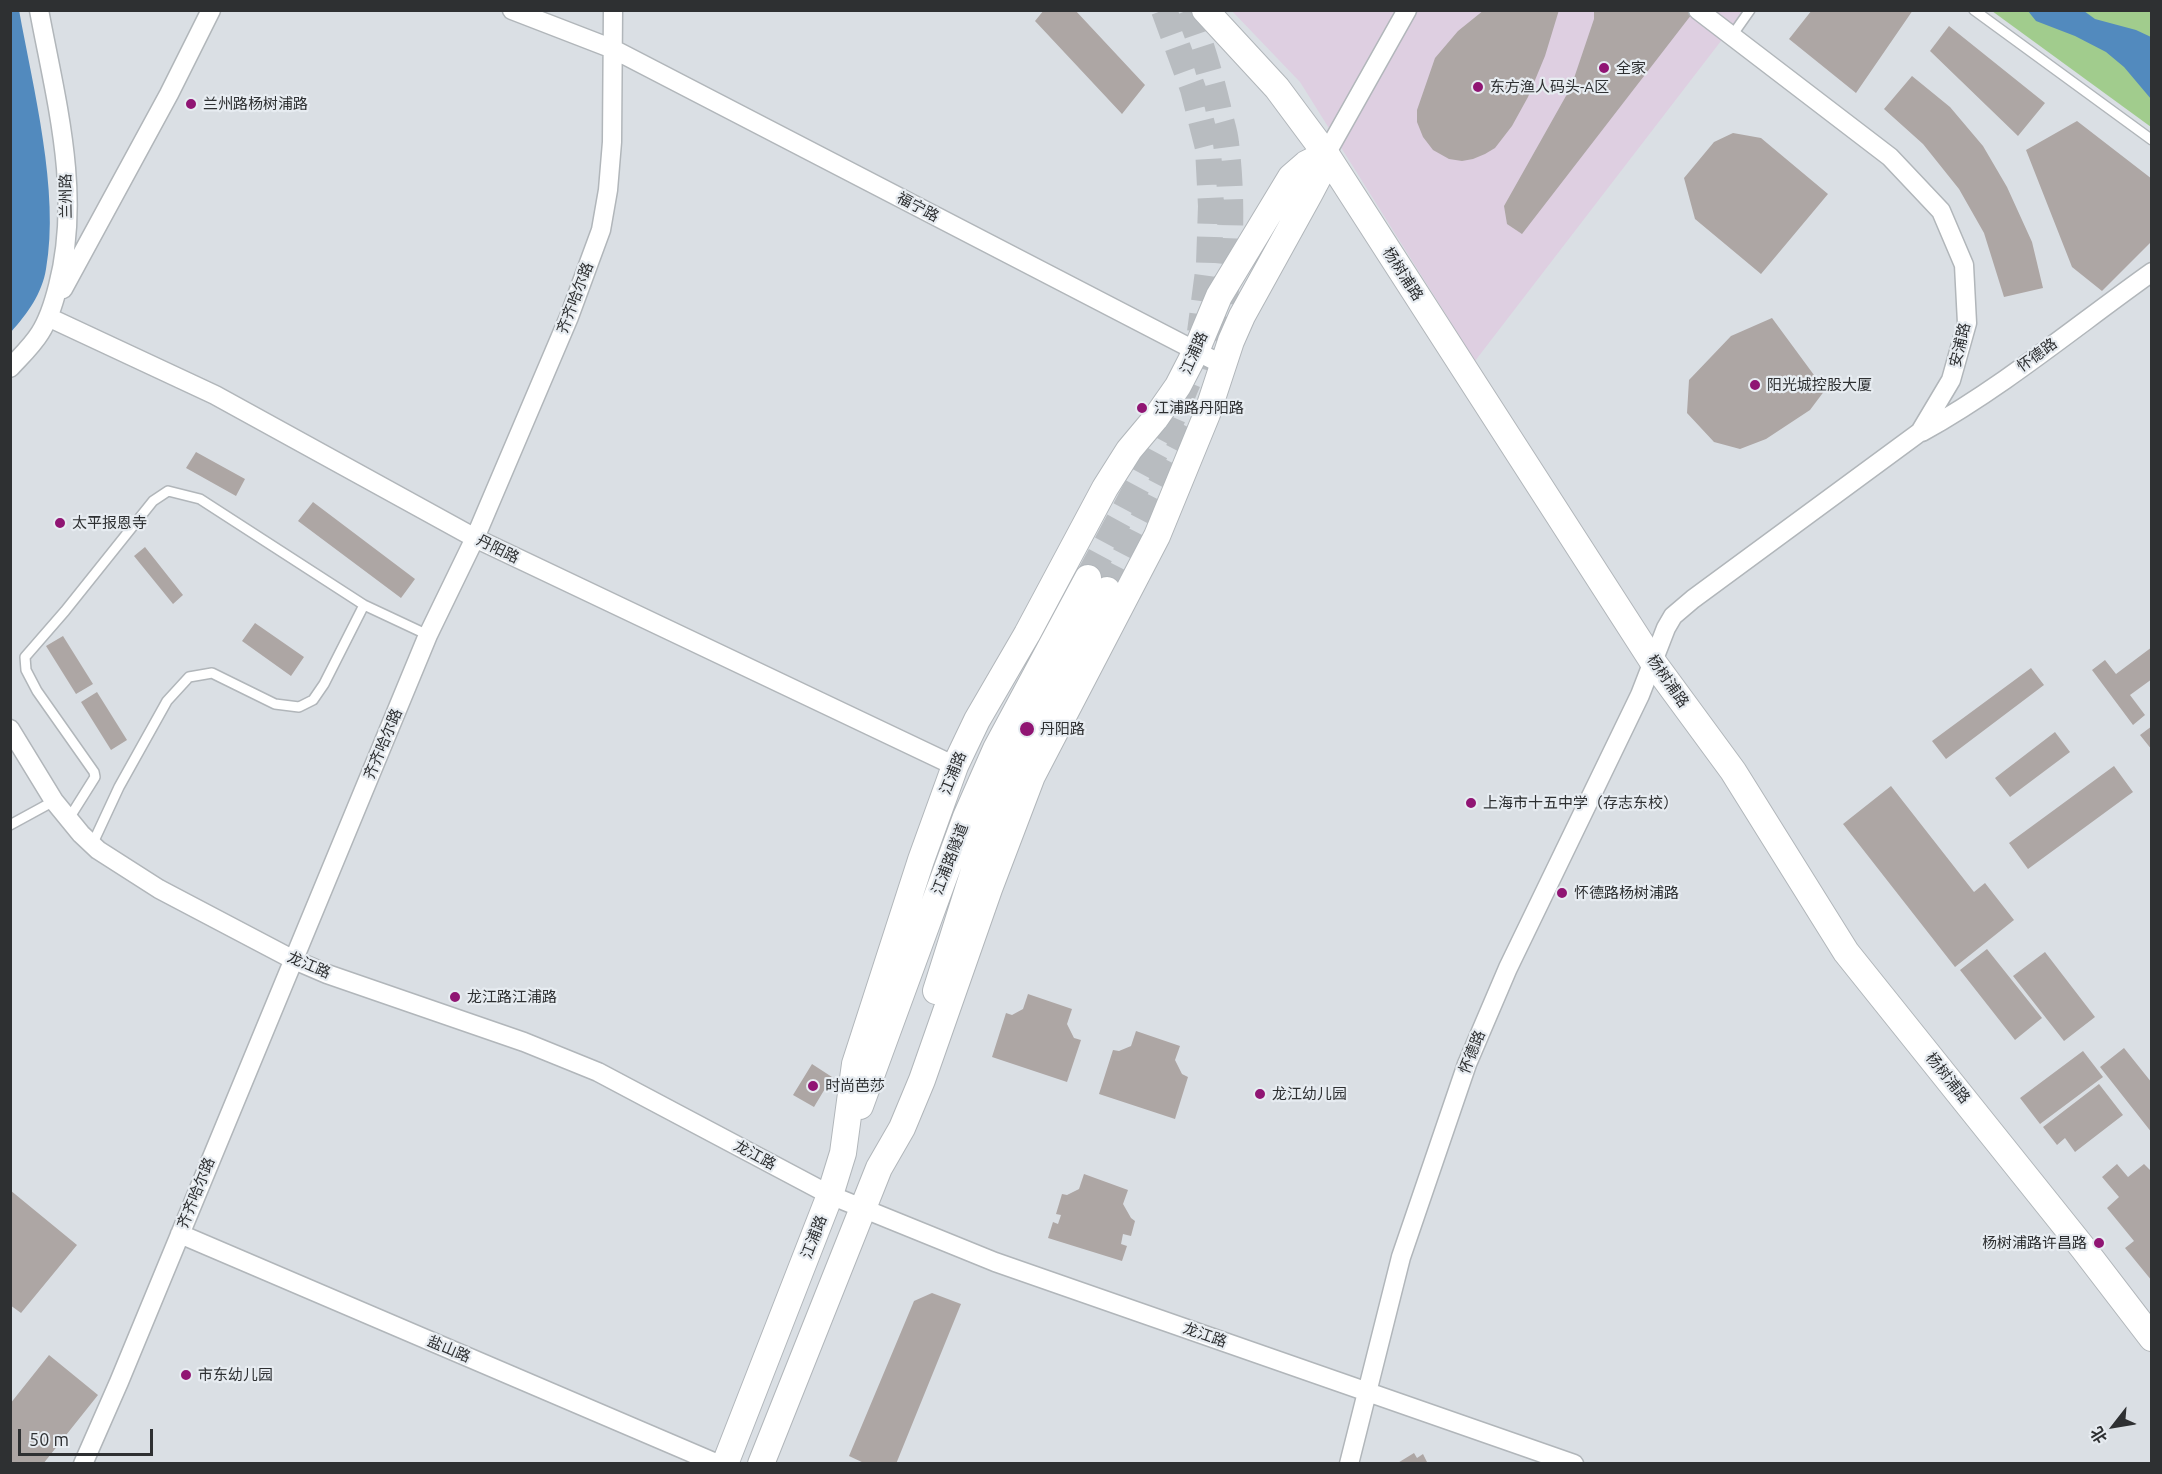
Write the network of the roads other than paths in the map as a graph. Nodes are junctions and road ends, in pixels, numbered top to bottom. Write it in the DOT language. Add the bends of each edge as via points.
graph roads {
  1 [pos="39,10"];
  2 [pos="211,10"];
  3 [pos="512,10"];
  4 [pos="613,10"];
  5 [pos="1205,10"];
  6 [pos="1407,10"];
  7 [pos="1698,10"];
  8 [pos="1750,10"];
  9 [pos="1974,10"];
  10 [pos="1731,37"];
  11 [pos="614,49"];
  12 [pos="2151,140"];
  13 [pos="1326,154"];
  14 [pos="2151,272"];
  15 [pos="48,317"];
  16 [pos="1196,351"];
  17 [pos="1223,365"];
  18 [pos="10,368"];
  19 [pos="1920,432"];
  20 [pos="475,538"];
  21 [pos="364,605"];
  22 [pos="428,635"];
  23 [pos="1653,662"];
  24 [pos="10,729"];
  25 [pos="955,765"];
  26 [pos="54,801"];
  27 [pos="68,820"];
  28 [pos="10,825"];
  29 [pos="92,845"];
  30 [pos="292,959"];
  31 [pos="843,1153"];
  32 [pos="879,1168"];
  33 [pos="830,1196"];
  34 [pos="864,1210"];
  35 [pos="180,1233"];
  36 [pos="2151,1338"];
  37 [pos="1367,1391"];
  38 [pos="83,1464"];
  39 [pos="718,1464"];
  40 [pos="725,1464"];
  41 [pos="761,1464"];
  42 [pos="1348,1464"];
  43 [pos="1574,1464"];
  1 -- 15 [label="street, 兰州路" via="57,97 68,200 67,246"];
  2 -- 15 [label="street"];
  3 -- 11 [label="street, 福宁路"];
  4 -- 11 [label="street, 齐齐哈尔路"];
  5 -- 13 [label="main road, 杨树浦路" via="1276,88"];
  6 -- 13 [label="street, 江浦路"];
  7 -- 10 [label="street, 安浦路"];
  8 -- 10 [label="lane"];
  9 -- 12 [label="lane"];
  10 -- 19 [label="street, 安浦路" via="1890,157 1941,212 1964,265 1968,323 1951,380"];
  11 -- 16 [label="street, 福宁路"];
  11 -- 20 [label="street, 齐齐哈尔路" via="612,142 601,230 569,317"];
  13 -- 16 [label="main road, 江浦路" via="1305,164 1291,177 1219,296"];
  13 -- 17 [label="main road, 江浦路" via="1315,184 1242,316"];
  13 -- 23 [label="main road, 杨树浦路"];
  14 -- 19 [label="street, 怀德路" via="1985,393"];
  15 -- 18 [label="street, 兰州路" via="40,334"];
  15 -- 20 [label="street, 丹阳路" via="215,395"];
  16 -- 17 [label="street, 福宁路"];
  16 -- 25 [label="main road, 江浦路" via="1178,386 1105,488"];
  17 -- 32 [label="main road, 江浦路" via="1157,536 1032,776 922,1080 902,1128"];
  19 -- 23 [label="street, 安浦路" via="1680,609 1666,628"];
  20 -- 22 [label="street, 齐齐哈尔路"];
  20 -- 25 [label="street, 丹阳路"];
  21 -- 22 [label="lane"];
  21 -- 27 [label="lane" via="200,499 168,491 153,501 25,657 26,670 37,692 94,772 95,777"];
  21 -- 29 [label="lane" via="324,684 313,700 299,707 275,704 212,673 189,677 167,701"];
  22 -- 30 [label="street, 齐齐哈尔路"];
  23 -- 36 [label="main road, 杨树浦路" via="1733,771 1845,952 2084,1248"];
  23 -- 37 [label="street, 怀德路" via="1508,968 1467,1064 1401,1257"];
  24 -- 26 [label="street, 龙江路"];
  25 -- 31 [label="main road, 江浦路" via="855,1064"];
  26 -- 27 [label="street, 龙江路"];
  26 -- 28 [label="lane"];
  27 -- 29 [label="street, 龙江路"];
  29 -- 30 [label="street, 龙江路" via="159,889"];
  30 -- 33 [label="street, 龙江路" via="598,1072"];
  30 -- 35 [label="street, 齐齐哈尔路"];
  31 -- 32 [label="main road, 江浦路隧道" via="970,808 996,749 1098,584 990,820"];
  31 -- 33 [label="main road, 江浦路"];
  32 -- 34 [label="main road, 江浦路"];
  33 -- 34 [label="street, 龙江路"];
  33 -- 40 [label="main road, 江浦路"];
  34 -- 37 [label="street, 龙江路" via="995,1262"];
  34 -- 41 [label="main road, 江浦路"];
  35 -- 38 [label="street, 齐齐哈尔路"];
  35 -- 39 [label="street, 盐山路"];
  37 -- 42 [label="street, 怀德路"];
  37 -- 43 [label="street, 龙江路"];
}
